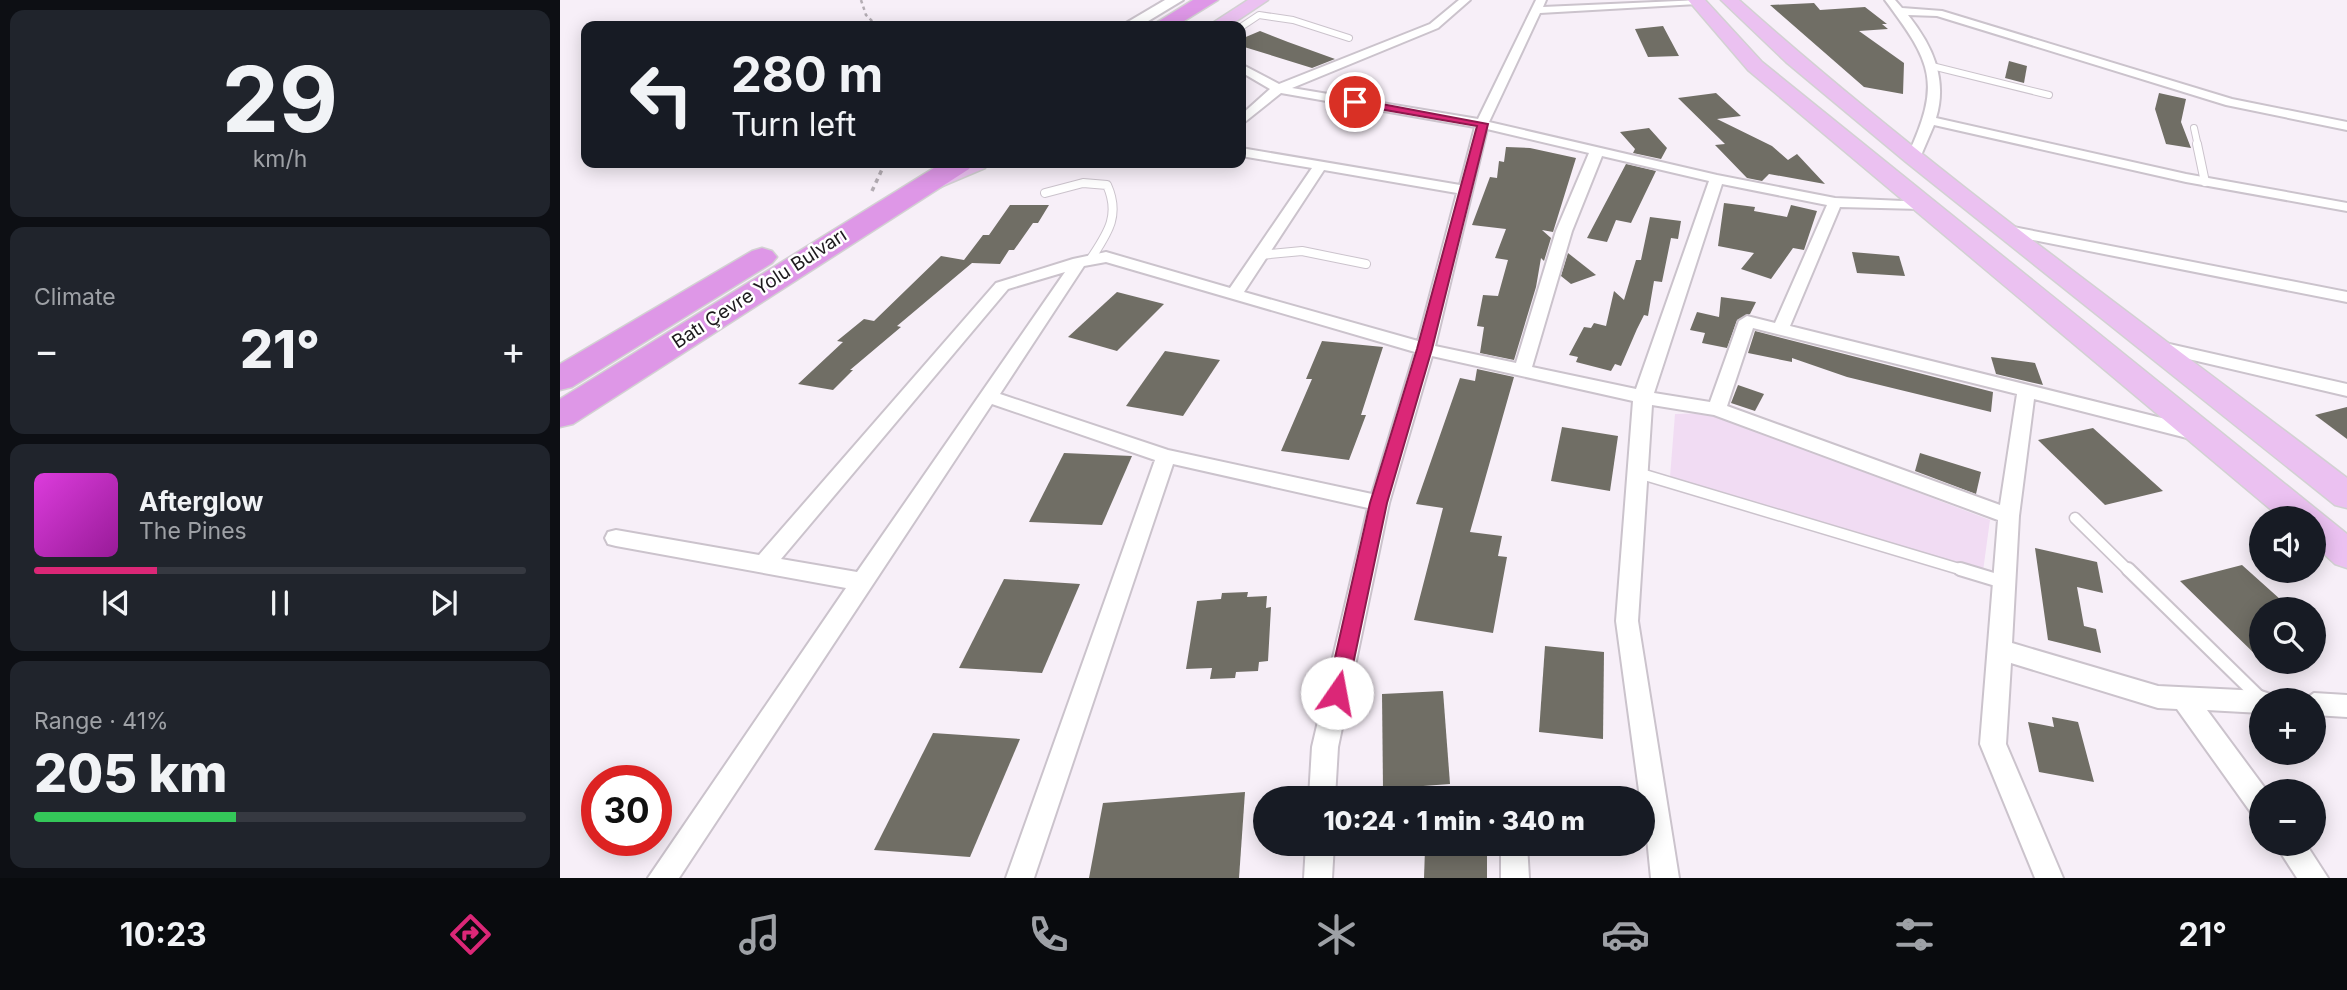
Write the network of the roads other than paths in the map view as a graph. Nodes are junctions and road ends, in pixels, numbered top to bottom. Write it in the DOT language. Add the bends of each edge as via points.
graph roads {
  1 [pos="1176,0"];
  2 [pos="1208,0"];
  3 [pos="1238,0"];
  4 [pos="1260,0"];
  5 [pos="1465,0"];
  6 [pos="1697,1"];
  7 [pos="1893,3"];
  8 [pos="1540,5"];
  9 [pos="1736,5"];
  10 [pos="1138,21"];
  11 [pos="1170,21"];
  12 [pos="1202,21"];
  13 [pos="1225,21"];
  14 [pos="1246,24"];
  15 [pos="1349,38"];
  16 [pos="1932,66"];
  17 [pos="1246,70"];
  18 [pos="1278,89"];
  19 [pos="2049,95"];
  20 [pos="1246,117"];
  21 [pos="1932,121"];
  22 [pos="1482,124"];
  23 [pos="2347,126"];
  24 [pos="2194,128"];
  25 [pos="1246,153"];
  26 [pos="1596,153"];
  27 [pos="1914,157"];
  28 [pos="1321,165"];
  29 [pos="910,168"];
  30 [pos="951,168"];
  31 [pos="966,168"];
  32 [pos="1717,179"];
  33 [pos="2205,182"];
  34 [pos="1465,190"];
  35 [pos="1045,193"];
  36 [pos="902,197"];
  37 [pos="1835,202"];
  38 [pos="1921,205"];
  39 [pos="2347,207"];
  40 [pos="2008,231"];
  41 [pos="1260,255"];
  42 [pos="1084,261"];
  43 [pos="1366,264"];
  44 [pos="1234,294"];
  45 [pos="2347,297"];
  46 [pos="1780,330"];
  47 [pos="2156,346"];
  48 [pos="1425,349"];
  49 [pos="1522,372"];
  50 [pos="560,379"];
  51 [pos="2347,390"];
  52 [pos="2026,392"];
  53 [pos="987,396"];
  54 [pos="1643,397"];
  55 [pos="1717,409"];
  56 [pos="560,415"];
  57 [pos="2203,435"];
  58 [pos="1166,456"];
  59 [pos="1638,473"];
  60 [pos="2347,496"];
  61 [pos="1379,503"];
  62 [pos="2289,506"];
  63 [pos="2009,516"];
  64 [pos="2075,518"];
  65 [pos="2326,536"];
  66 [pos="616,538"];
  67 [pos="2347,554"];
  68 [pos="764,564"];
  69 [pos="862,582"];
  70 [pos="2004,582"];
  71 [pos="1998,649"];
  72 [pos="2249,688"];
  73 [pos="2183,698"];
  74 [pos="2249,701"];
  75 [pos="2326,705"];
  76 [pos="2347,706"];
  77 [pos="1323,786"];
  78 [pos="2249,789"];
  79 [pos="1319,856"];
  80 [pos="1514,856"];
  81 [pos="2298,856"];
  82 [pos="662,878"];
  83 [pos="1020,878"];
  84 [pos="1318,878"];
  85 [pos="1515,878"];
  86 [pos="1665,878"];
  87 [pos="2049,878"];
  88 [pos="2314,878"];
  1 -- 10 [label="main road"];
  2 -- 11 [label="highway"];
  3 -- 12 [label="highway"];
  4 -- 13 [label="main road"];
  5 -- 18 [label="street" via="1434,26"];
  6 -- 8 [label="street"];
  6 -- 38 [label="main road" via="1755,66"];
  7 -- 16 [label="street" via="1925,48"];
  7 -- 23 [label="street" via="2230,102"];
  8 -- 22 [label="street"];
  9 -- 27 [label="main road"];
  14 -- 15 [label="lane" via="1259,15 1293,20"];
  16 -- 19 [label="lane"];
  16 -- 21 [label="street" via="1936,75"];
  17 -- 18 [label="street"];
  18 -- 20 [label="street"];
  18 -- 22 [label="street"];
  21 -- 27 [label="street"];
  21 -- 33 [label="street"];
  22 -- 26 [label="street"];
  22 -- 34 [label="street"];
  24 -- 33 [label="lane"];
  25 -- 28 [label="street"];
  26 -- 32 [label="street"];
  26 -- 49 [label="street" via="1564,231"];
  27 -- 40 [label="main road"];
  28 -- 34 [label="street"];
  28 -- 41 [label="street"];
  29 -- 50 [label="highway, Batı Çevre Yolu Bulvarı"];
  30 -- 36 [label="highway, Batı Çevre Yolu Bulvarı"];
  31 -- 36 [label="main road"];
  32 -- 37 [label="street"];
  32 -- 54 [label="street"];
  33 -- 39 [label="street"];
  34 -- 48 [label="street"];
  35 -- 42 [label="lane" via="1072,185 1107,185 1115,199 1116,218"];
  36 -- 56 [label="highway, Batı Çevre Yolu Bulvarı"];
  37 -- 38 [label="street"];
  37 -- 46 [label="street"];
  38 -- 57 [label="main road"];
  40 -- 45 [label="street"];
  40 -- 47 [label="main road"];
  41 -- 43 [label="lane" via="1302,251"];
  41 -- 44 [label="street"];
  42 -- 44 [label="street" via="1106,257"];
  42 -- 53 [label="street"];
  42 -- 68 [label="street" via="1002,286"];
  44 -- 48 [label="street"];
  46 -- 52 [label="street"];
  46 -- 55 [label="street" via="1747,321"];
  47 -- 51 [label="street"];
  47 -- 60 [label="main road"];
  48 -- 49 [label="street"];
  48 -- 61 [label="street"];
  49 -- 54 [label="street"];
  52 -- 57 [label="street"];
  52 -- 63 [label="street"];
  53 -- 58 [label="street"];
  53 -- 69 [label="street"];
  54 -- 55 [label="street"];
  54 -- 59 [label="street"];
  55 -- 63 [label="street"];
  57 -- 62 [label="main road"];
  58 -- 61 [label="street"];
  58 -- 83 [label="street"];
  59 -- 70 [label="lane"];
  59 -- 86 [label="street" via="1627,621"];
  61 -- 77 [label="street" via="1325,747"];
  63 -- 70 [label="street"];
  64 -- 72 [label="lane"];
  65 -- 67 [label="main road"];
  66 -- 68 [label="street"];
  68 -- 69 [label="street"];
  69 -- 82 [label="street"];
  70 -- 71 [label="street"];
  71 -- 73 [label="street" via="2158,697"];
  71 -- 87 [label="street" via="1993,744"];
  73 -- 74 [label="street"];
  73 -- 78 [label="street"];
  75 -- 76 [label="street"];
  79 -- 84 [label="street"];
  80 -- 85 [label="street"];
  81 -- 88 [label="street"];
}
